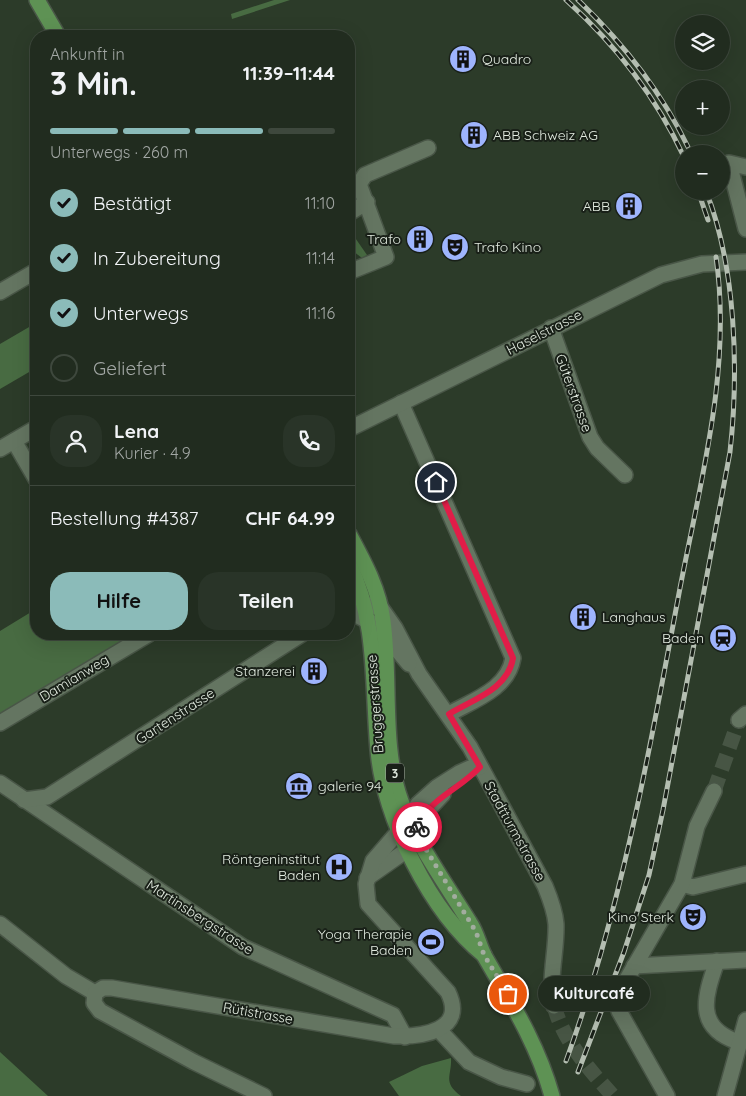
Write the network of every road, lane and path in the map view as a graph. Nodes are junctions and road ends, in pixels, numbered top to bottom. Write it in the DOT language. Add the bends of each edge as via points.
graph roads {
  1 [pos="37,0"];
  2 [pos="54,30"];
  3 [pos="428,148"];
  4 [pos="746,167"];
  5 [pos="355,186"];
  6 [pos="355,188"];
  7 [pos="367,202"];
  8 [pos="355,209"];
  9 [pos="746,229"];
  10 [pos="746,262"];
  11 [pos="355,265"];
  12 [pos="30,274"];
  13 [pos="0,292"];
  14 [pos="551,328"];
  15 [pos="401,403"];
  16 [pos="355,426"];
  17 [pos="30,432"];
  18 [pos="14,441"];
  19 [pos="0,449"];
  20 [pos="30,469"];
  21 [pos="625,475"];
  22 [pos="355,545"];
  23 [pos="356,579"];
  24 [pos="375,587"];
  25 [pos="381,608"];
  26 [pos="357,612"];
  27 [pos="384,632"];
  28 [pos="139,640"];
  29 [pos="293,640"];
  30 [pos="419,674"];
  31 [pos="449,714"];
  32 [pos="0,723"];
  33 [pos="480,767"];
  34 [pos="0,783"];
  35 [pos="714,791"];
  36 [pos="47,797"];
  37 [pos="24,800"];
  38 [pos="42,812"];
  39 [pos="408,817"];
  40 [pos="399,831"];
  41 [pos="415,831"];
  42 [pos="407,850"];
  43 [pos="746,874"];
  44 [pos="367,878"];
  45 [pos="682,884"];
  46 [pos="0,924"];
  47 [pos="484,955"];
  48 [pos="746,960"];
  49 [pos="717,961"];
  50 [pos="634,966"];
  51 [pos="95,993"];
  52 [pos="554,1006"];
  53 [pos="746,1020"];
  54 [pos="439,1030"];
  55 [pos="405,1037"];
  56 [pos="738,1042"];
  57 [pos="527,1084"];
  58 [pos="264,1096"];
  59 [pos="552,1096"];
  60 [pos="667,1096"];
  61 [pos="725,1096"];
  1 -- 2 [label="main road"];
  3 -- 5 [label="street" via="365,175"];
  4 -- 9 [label="street" via="729,164"];
  6 -- 7 [label="street"];
  7 -- 8 [label="street"];
  7 -- 11 [label="street" via="386,257"];
  10 -- 14 [label="street, Haselstrasse" via="712,262 671,271"];
  12 -- 13 [label="street"];
  14 -- 15 [label="street, Haselstrasse"];
  14 -- 21 [label="street, Güterstrasse" via="590,437"];
  15 -- 16 [label="street, Haselstrasse"];
  15 -- 31 [label="street" via="513,658 508,676 496,687"];
  17 -- 18 [label="street"];
  18 -- 19 [label="street"];
  18 -- 20 [label="street"];
  22 -- 24 [label="main road, Bruggerstrasse / 3"];
  23 -- 26 [label="main road, Bruggerstrasse / 3"];
  24 -- 25 [label="main road, Bruggerstrasse / 3"];
  24 -- 26 [label="street"];
  25 -- 26 [label="street"];
  25 -- 27 [label="main road, Bruggerstrasse / 3"];
  25 -- 30 [label="street, Stadtturmstrasse"];
  26 -- 27 [label="street, Stadtturmstrasse"];
  26 -- 40 [label="main road, Bruggerstrasse / 3" via="379,761 388,804"];
  27 -- 30 [label="street, Stadtturmstrasse" via="404,660"];
  27 -- 39 [label="main road, Bruggerstrasse / 3" via="392,759"];
  28 -- 32 [label="street, Damianweg"];
  29 -- 36 [label="street, Gartenstrasse"];
  30 -- 31 [label="street, Stadtturmstrasse"];
  31 -- 33 [label="street, Stadtturmstrasse"];
  33 -- 39 [label="street" via="470,768 437,787"];
  33 -- 41 [label="street" via="428,808"];
  33 -- 52 [label="street, Stadtturmstrasse" via="552,902 556,927"];
  34 -- 37 [label="street, Martinsbergstrasse"];
  35 -- 45 [label="street" via="697,826"];
  36 -- 37 [label="street, Gartenstrasse"];
  36 -- 38 [label="street"];
  37 -- 38 [label="street, Martinsbergstrasse"];
  38 -- 55 [label="street, Martinsbergstrasse" via="242,947 393,1015"];
  39 -- 40 [label="street"];
  39 -- 41 [label="main road, Bruggerstrasse / 3"];
  40 -- 41 [label="street"];
  40 -- 42 [label="main road, Bruggerstrasse / 3"];
  40 -- 44 [label="street" via="378,852"];
  41 -- 42 [label="street"];
  41 -- 47 [label="main road, Bruggerstrasse / 3" via="476,932"];
  42 -- 44 [label="street"];
  42 -- 47 [label="main road, Bruggerstrasse / 3" via="465,940"];
  43 -- 45 [label="street" via="693,887"];
  44 -- 54 [label="street" via="368,904 450,996 451,1016"];
  45 -- 50 [label="street"];
  46 -- 51 [label="street" via="66,976"];
  47 -- 59 [label="main road, Bruggerstrasse / 3" via="525,1026"];
  48 -- 49 [label="street"];
  49 -- 50 [label="street"];
  49 -- 56 [label="street" via="707,992 708,1016 713,1029 724,1038"];
  50 -- 60 [label="street" via="619,999 619,1011"];
  51 -- 55 [label="street, Rütistrasse" via="103,988 112,988"];
  51 -- 58 [label="street" via="94,1003 100,1011"];
  53 -- 56 [label="street"];
  54 -- 55 [label="street, Rütistrasse"];
  54 -- 57 [label="street" via="473,1064"];
  56 -- 61 [label="street"];
}
